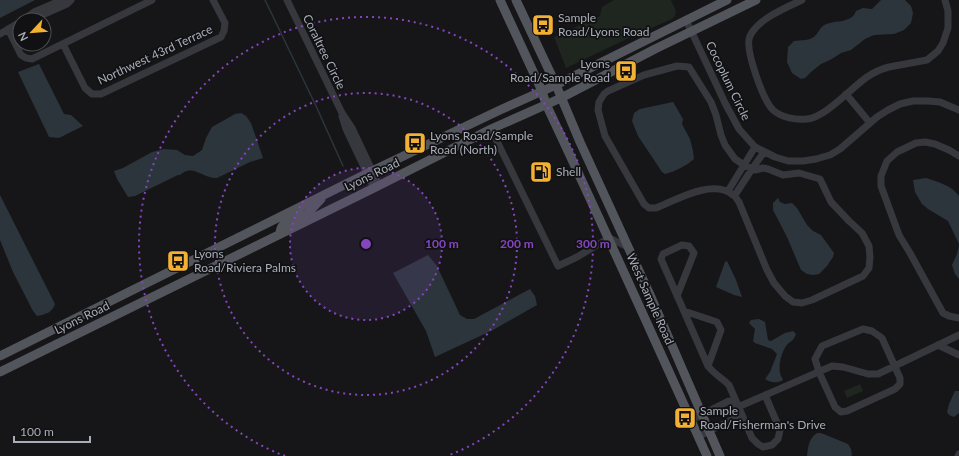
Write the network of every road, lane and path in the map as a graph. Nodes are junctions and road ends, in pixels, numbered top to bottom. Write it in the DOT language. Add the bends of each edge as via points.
graph roads {
  1 [pos="62,0"];
  2 [pos="71,0"];
  3 [pos="152,0"];
  4 [pos="213,0"];
  5 [pos="287,0"];
  6 [pos="500,0"];
  7 [pos="516,0"];
  8 [pos="728,0"];
  9 [pos="756,0"];
  10 [pos="802,0"];
  11 [pos="945,0"];
  12 [pos="34,12"];
  13 [pos="49,12"];
  14 [pos="686,20"];
  15 [pos="12,27"];
  16 [pos="8,29"];
  17 [pos="691,32"];
  18 [pos="0,34"];
  19 [pos="63,44"];
  20 [pos="556,85"];
  21 [pos="542,91"];
  22 [pos="846,94"];
  23 [pos="560,98"];
  24 [pos="546,104"];
  25 [pos="959,110"];
  26 [pos="870,123"];
  27 [pos="491,129"];
  28 [pos="755,147"];
  29 [pos="764,152"];
  30 [pos="959,156"];
  31 [pos="744,165"];
  32 [pos="752,168"];
  33 [pos="370,173"];
  34 [pos="377,186"];
  35 [pos="728,191"];
  36 [pos="326,194"];
  37 [pos="735,195"];
  38 [pos="280,234"];
  39 [pos="609,238"];
  40 [pos="628,248"];
  41 [pos="677,296"];
  42 [pos="684,311"];
  43 [pos="959,318"];
  44 [pos="58,327"];
  45 [pos="959,335"];
  46 [pos="64,341"];
  47 [pos="938,345"];
  48 [pos="959,354"];
  49 [pos="0,356"];
  50 [pos="708,366"];
  51 [pos="896,366"];
  52 [pos="0,372"];
  53 [pos="819,372"];
  54 [pos="765,395"];
  55 [pos="738,407"];
  56 [pos="702,414"];
  57 [pos="691,420"];
  58 [pos="709,431"];
  59 [pos="698,437"];
  60 [pos="707,456"];
  61 [pos="720,456"];
  1 -- 12 [label="street"];
  2 -- 13 [label="street"];
  3 -- 19 [label="street"];
  4 -- 19 [label="street, Northwest 43rd Terrace" via="225,23 220,37 100,94 92,94 85,88"];
  5 -- 33 [label="street, Coraltree Circle" via="342,113 346,129"];
  6 -- 21 [label="main road, West Sample Road"];
  7 -- 20 [label="main road, West Sample Road"];
  8 -- 14 [label="main road, Lyons Road"];
  9 -- 17 [label="main road, Lyons Road"];
  10 -- 22 [label="street" via="774,14 754,28 749,38 751,60 760,87 772,109 794,119 819,115"];
  11 -- 22 [label="street" via="948,28 938,51 927,60 883,68 868,76"];
  14 -- 17 [label="street, Cocoplum Circle"];
  14 -- 20 [label="main road, Lyons Road"];
  15 -- 16 [label="street"];
  16 -- 18 [label="street"];
  16 -- 19 [label="street" via="21,55 26,58 32,59"];
  17 -- 23 [label="main road, Lyons Road"];
  17 -- 28 [label="street, Cocoplum Circle" via="739,129"];
  20 -- 21 [label="main road, Lyons Road"];
  20 -- 23 [label="main road, West Sample Road"];
  21 -- 24 [label="main road, West Sample Road"];
  21 -- 33 [label="main road, Lyons Road"];
  22 -- 26 [label="street"];
  23 -- 24 [label="main road, Lyons Road"];
  23 -- 40 [label="main road, West Sample Road"];
  24 -- 27 [label="main road, Lyons Road"];
  24 -- 39 [label="main road, West Sample Road"];
  25 -- 26 [label="street, Cocoplum Circle" via="940,102 913,101 888,110"];
  26 -- 29 [label="street, Cocoplum Circle" via="830,155 816,160 788,161"];
  27 -- 34 [label="main road, Lyons Road"];
  27 -- 39 [label="street" via="558,266"];
  28 -- 29 [label="street, Cocoplum Circle"];
  28 -- 31 [label="street"];
  29 -- 32 [label="street"];
  30 -- 43 [label="street" via="935,144 916,143 897,152 887,162 881,176 881,186 899,235 943,313"];
  31 -- 32 [label="street, Cocoplum Circle"];
  31 -- 35 [label="street"];
  31 -- 35 [label="street, Cocoplum Circle" via="735,159 725,145 711,102 689,67 677,66 644,75 608,91 599,102 598,110 605,136 644,204 649,208 656,208 698,190"];
  32 -- 37 [label="street"];
  32 -- 37 [label="street, Cocoplum Circle" via="763,168 783,174 799,173 820,179 831,202 862,233 869,246 869,268 863,276 812,300 793,302 774,284"];
  33 -- 34 [label="street, Coraltree Circle"];
  33 -- 36 [label="main road, Lyons Road"];
  34 -- 38 [label="main road, Lyons Road"];
  35 -- 37 [label="street, Cocoplum Circle"];
  36 -- 38 [label="main road" via="308,213 284,224"];
  36 -- 44 [label="main road, Lyons Road"];
  38 -- 46 [label="main road, Lyons Road"];
  39 -- 40 [label="street"];
  39 -- 57 [label="main road, West Sample Road"];
  40 -- 56 [label="main road, West Sample Road"];
  41 -- 41 [label="street" via="694,253 689,246 682,245 663,254 661,259"];
  41 -- 42 [label="street"];
  42 -- 50 [label="street"];
  42 -- 50 [label="street" via="717,322 721,330"];
  44 -- 46 [label="main road"];
  44 -- 49 [label="main road, Lyons Road"];
  45 -- 47 [label="street"];
  46 -- 52 [label="main road, Lyons Road"];
  47 -- 48 [label="street"];
  47 -- 51 [label="street"];
  50 -- 55 [label="street" via="729,385"];
  51 -- 53 [label="street" via="878,374 868,374 843,366 832,366"];
  51 -- 53 [label="street" via="882,338 872,330 863,329 822,346 815,359"];
  51 -- 53 [label="street" via="900,384 895,389 841,412 835,407"];
  53 -- 54 [label="street"];
  54 -- 55 [label="street"];
  54 -- 55 [label="street" via="780,430 778,440 772,445 764,447 752,438"];
  55 -- 56 [label="street" via="729,401"];
  55 -- 58 [label="street" via="737,417"];
  56 -- 57 [label="street"];
  56 -- 58 [label="main road, West Sample Road"];
  57 -- 59 [label="main road, West Sample Road"];
  58 -- 59 [label="street"];
  58 -- 61 [label="main road, West Sample Road"];
  59 -- 60 [label="main road, West Sample Road"];
}
